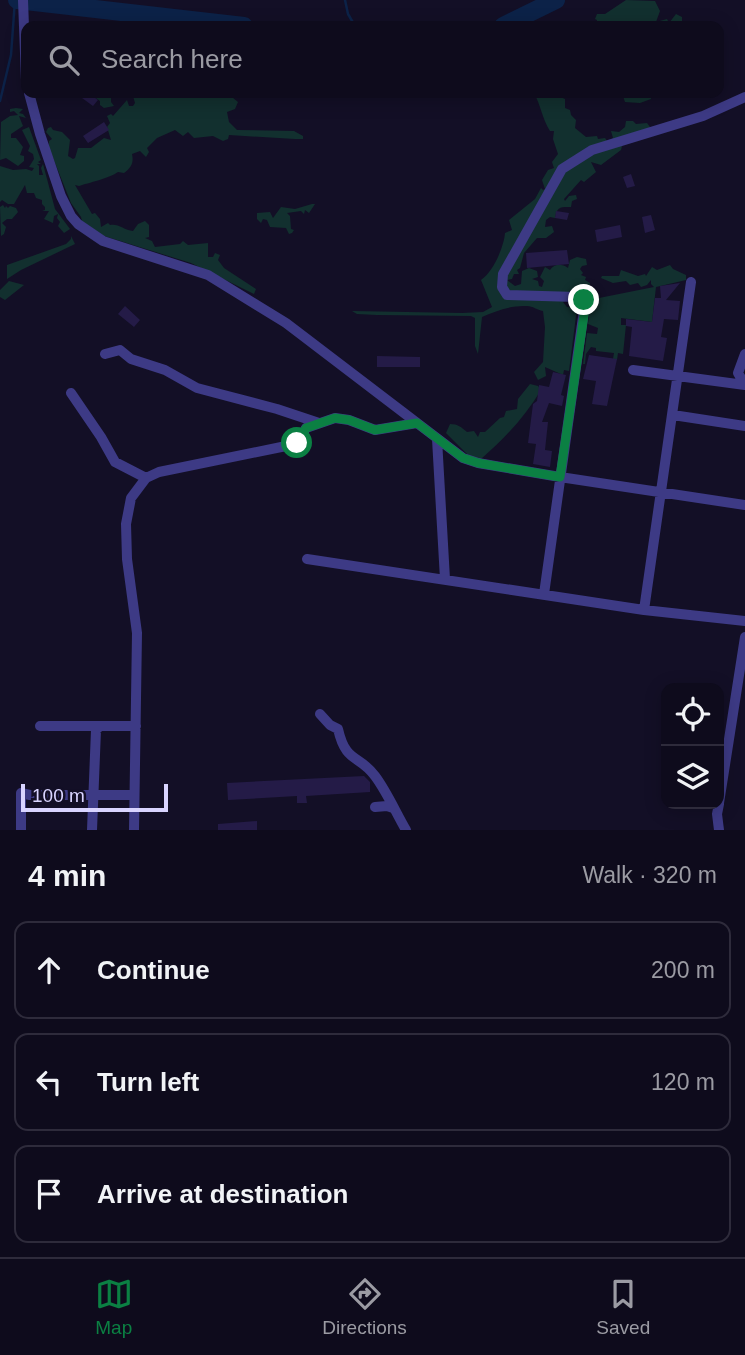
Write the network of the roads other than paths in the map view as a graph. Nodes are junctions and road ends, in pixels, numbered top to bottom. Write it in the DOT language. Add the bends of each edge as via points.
graph roads {
  1 [pos="23,0"];
  2 [pos="24,21"];
  3 [pos="745,97"];
  4 [pos="30,98"];
  5 [pos="691,282"];
  6 [pos="105,354"];
  7 [pos="745,354"];
  8 [pos="633,370"];
  9 [pos="678,376"];
  10 [pos="71,393"];
  11 [pos="673,415"];
  12 [pos="319,423"];
  13 [pos="417,423"];
  14 [pos="745,426"];
  15 [pos="437,439"];
  16 [pos="560,477"];
  17 [pos="146,478"];
  18 [pos="663,493"];
  19 [pos="745,505"];
  20 [pos="307,559"];
  21 [pos="445,579"];
  22 [pos="544,594"];
  23 [pos="644,610"];
  24 [pos="745,621"];
  25 [pos="745,637"];
  26 [pos="739,710"];
  27 [pos="320,714"];
  28 [pos="40,726"];
  29 [pos="136,726"];
  30 [pos="95,728"];
  31 [pos="724,780"];
  32 [pos="134,795"];
  33 [pos="94,796"];
  34 [pos="375,807"];
  35 [pos="393,808"];
  36 [pos="719,809"];
  37 [pos="21,830"];
  38 [pos="92,830"];
  39 [pos="134,830"];
  40 [pos="406,830"];
  41 [pos="719,830"];
  1 -- 2 [label="street"];
  3 -- 16 [label="street" via="703,116 592,150 562,169 503,274 507,295 577,297 585,303"];
  4 -- 13 [label="street" via="61,196 78,224 103,241 208,275 286,323"];
  5 -- 9 [label="street"];
  6 -- 12 [label="street" via="120,350 197,388"];
  7 -- 9 [label="street" via="738,373 745,385"];
  8 -- 9 [label="street"];
  9 -- 11 [label="street"];
  10 -- 17 [label="street" via="115,462"];
  11 -- 14 [label="street"];
  11 -- 18 [label="street"];
  12 -- 13 [label="street" via="335,418 375,430"];
  12 -- 17 [label="street" via="306,428 292,446"];
  13 -- 15 [label="street"];
  15 -- 16 [label="street" via="478,463"];
  15 -- 21 [label="street"];
  16 -- 18 [label="street"];
  16 -- 22 [label="street"];
  17 -- 29 [label="street" via="131,498 126,524 137,633"];
  18 -- 19 [label="street"];
  18 -- 23 [label="street"];
  20 -- 21 [label="street"];
  21 -- 22 [label="street"];
  22 -- 23 [label="street"];
  23 -- 24 [label="street"];
  25 -- 26 [label="street"];
  26 -- 31 [label="street"];
  27 -- 35 [label="street" via="338,729 348,754 375,775"];
  28 -- 30 [label="street"];
  29 -- 30 [label="street"];
  29 -- 32 [label="street"];
  30 -- 33 [label="street"];
  32 -- 33 [label="street"];
  32 -- 39 [label="street"];
  33 -- 37 [label="street" via="21,793"];
  33 -- 38 [label="street"];
  34 -- 35 [label="street"];
  35 -- 40 [label="street"];
  36 -- 41 [label="street"];
}
